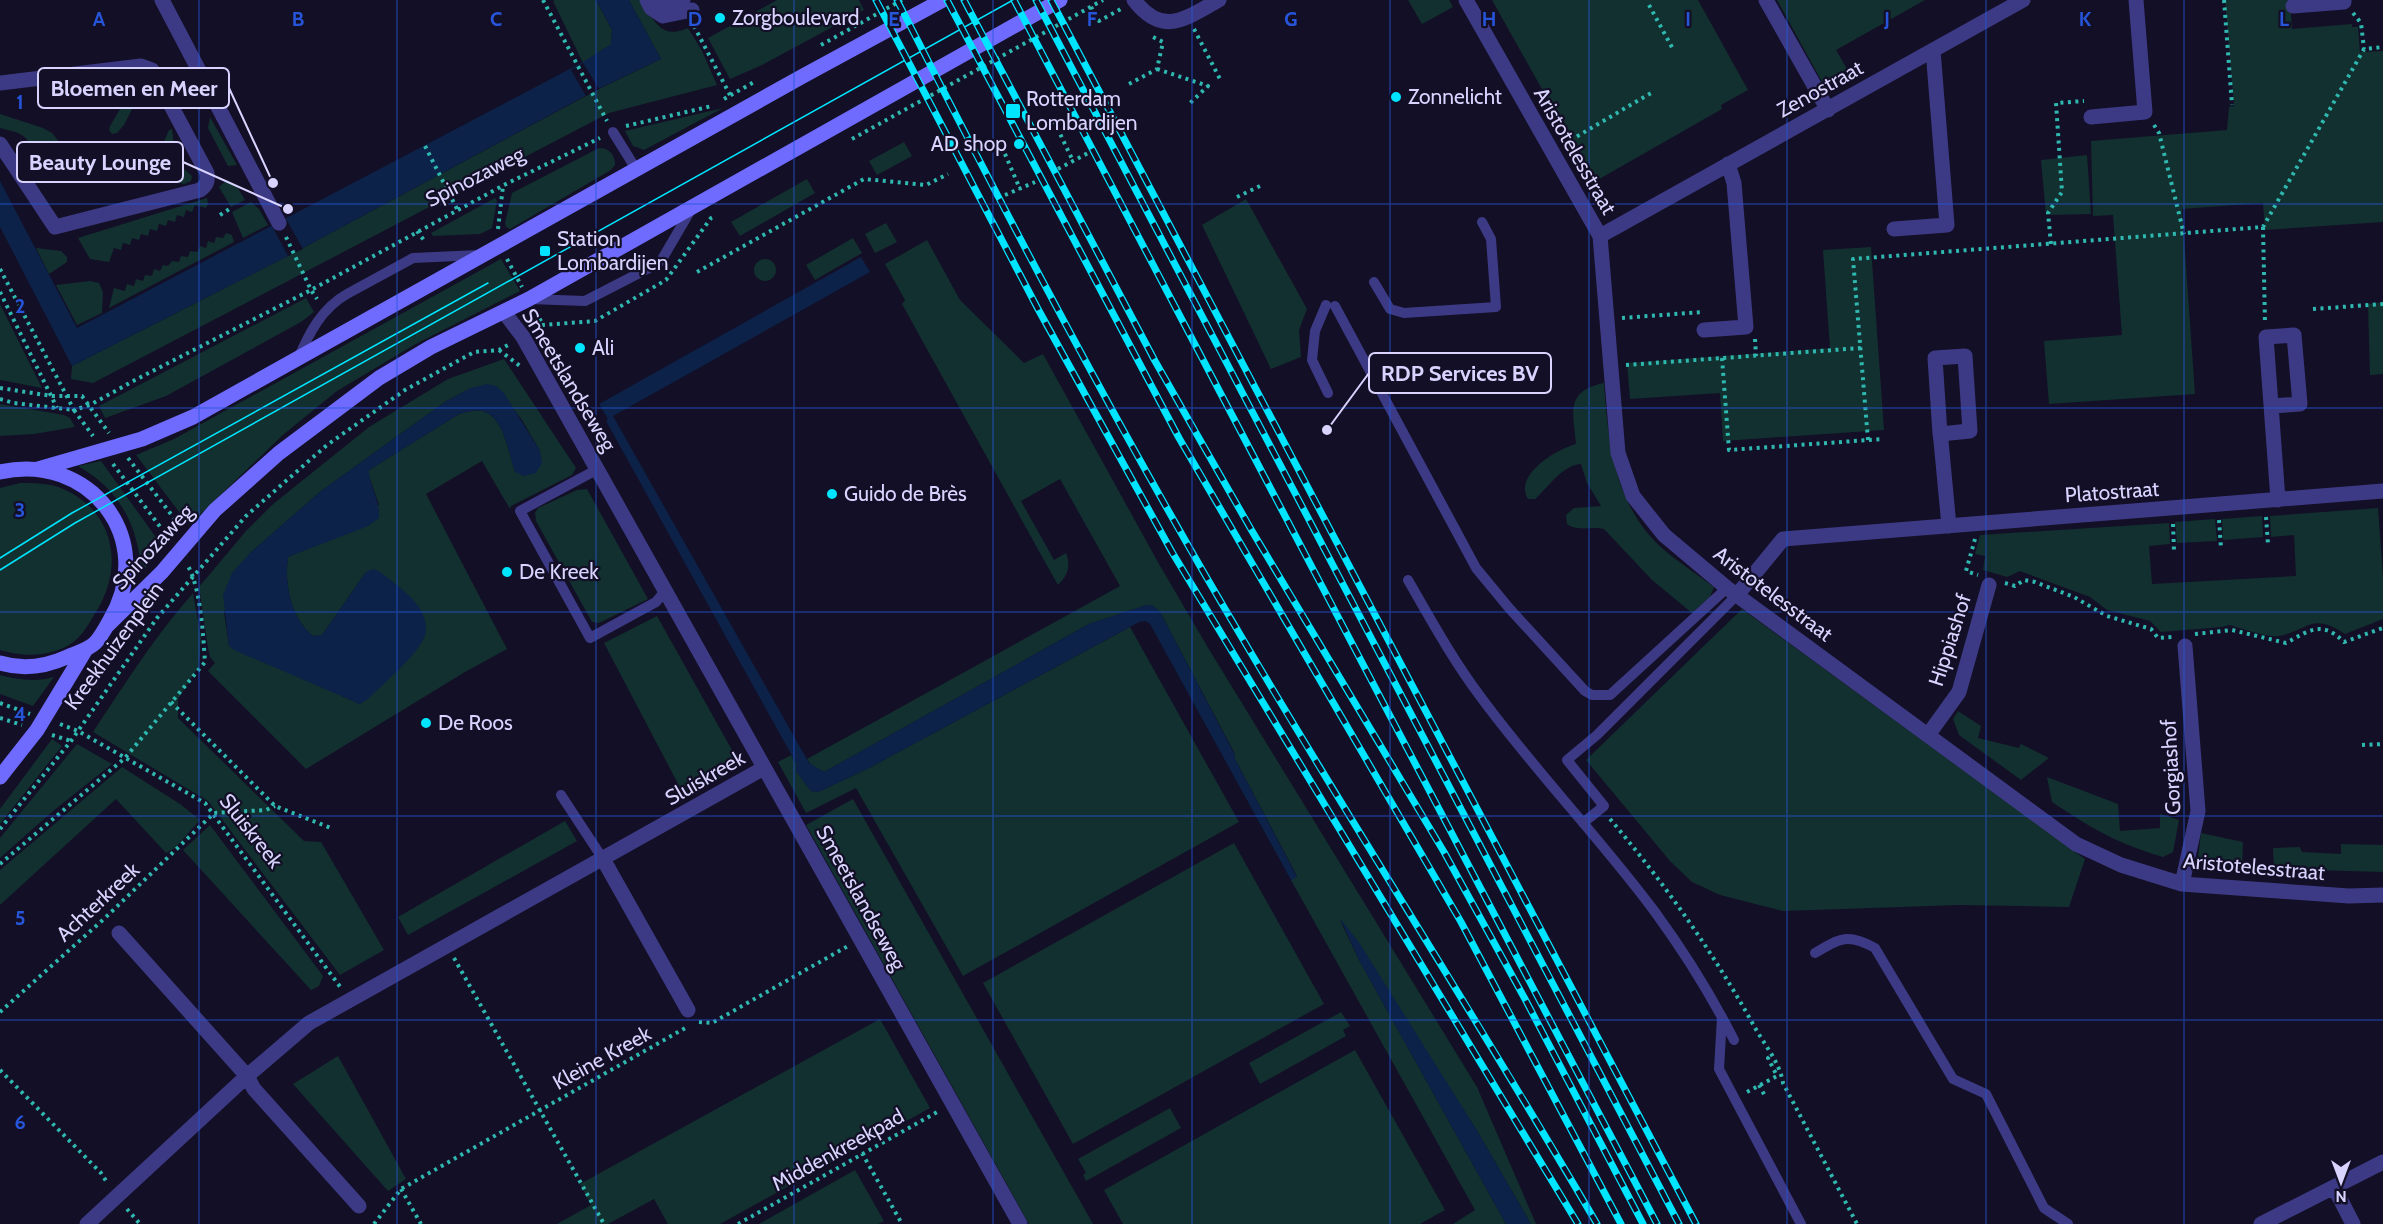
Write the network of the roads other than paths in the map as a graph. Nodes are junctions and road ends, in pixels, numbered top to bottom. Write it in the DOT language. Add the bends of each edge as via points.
graph roads {
  1 [pos="162,0"];
  2 [pos="647,0"];
  3 [pos="663,0"];
  4 [pos="943,0"];
  5 [pos="1060,0"];
  6 [pos="1134,0"];
  7 [pos="1219,0"];
  8 [pos="1466,0"];
  9 [pos="1766,0"];
  10 [pos="2023,0"];
  11 [pos="2136,0"];
  12 [pos="2344,1"];
  13 [pos="2293,6"];
  14 [pos="687,8"];
  15 [pos="1933,50"];
  16 [pos="0,83"];
  17 [pos="1828,110"];
  18 [pos="2091,117"];
  19 [pos="613,132"];
  20 [pos="0,144"];
  21 [pos="1728,164"];
  22 [pos="636,170"];
  23 [pos="693,205"];
  24 [pos="1482,222"];
  25 [pos="279,223"];
  26 [pos="1894,229"];
  27 [pos="1600,236"];
  28 [pos="485,255"];
  29 [pos="1374,282"];
  30 [pos="529,298"];
  31 [pos="504,312"];
  32 [pos="1704,330"];
  33 [pos="297,360"];
  34 [pos="1328,393"];
  35 [pos="2272,406"];
  36 [pos="1940,434"];
  37 [pos="0,459"];
  38 [pos="22,468"];
  39 [pos="38,469"];
  40 [pos="597,469"];
  41 [pos="0,472"];
  42 [pos="2383,491"];
  43 [pos="2271,500"];
  44 [pos="1948,526"];
  45 [pos="1408,580"];
  46 [pos="1990,581"];
  47 [pos="666,591"];
  48 [pos="1732,592"];
  49 [pos="107,626"];
  50 [pos="2181,640"];
  51 [pos="86,649"];
  52 [pos="0,663"];
  53 [pos="1928,735"];
  54 [pos="764,768"];
  55 [pos="0,777"];
  56 [pos="561,795"];
  57 [pos="1583,823"];
  58 [pos="603,859"];
  59 [pos="2182,884"];
  60 [pos="2383,895"];
  61 [pos="119,933"];
  62 [pos="1815,953"];
  63 [pos="688,1010"];
  64 [pos="1722,1015"];
  65 [pos="1734,1040"];
  66 [pos="247,1076"];
  67 [pos="2383,1162"];
  68 [pos="2334,1187"];
  69 [pos="358,1206"];
  70 [pos="87,1224"];
  71 [pos="1020,1224"];
  72 [pos="1801,1224"];
  73 [pos="2068,1224"];
  74 [pos="2262,1224"];
  75 [pos="2353,1224"];
  1 -- 25 [label="street"];
  2 -- 14 [label="street" via="663,16"];
  3 -- 14 [label="street"];
  4 -- 22 [label="main road"];
  5 -- 23 [label="main road, Spinozaweg"];
  6 -- 7 [label="street" via="1154,20 1174,22"];
  8 -- 27 [label="street, Aristotelesstraat"];
  9 -- 17 [label="street"];
  10 -- 15 [label="street, Zenostraat"];
  11 -- 18 [label="street" via="2145,112"];
  12 -- 13 [label="street"];
  15 -- 17 [label="street, Zenostraat"];
  15 -- 26 [label="street" via="1947,225"];
  16 -- 20 [label="street" via="146,67 152,70 208,179 200,190 55,227"];
  17 -- 21 [label="street, Zenostraat"];
  19 -- 22 [label="lane"];
  21 -- 27 [label="street, Zenostraat"];
  21 -- 32 [label="street" via="1734,183 1746,327"];
  22 -- 28 [label="main road"];
  23 -- 30 [label="main road, Spinozaweg"];
  23 -- 30 [label="lane" via="661,261 651,267 585,301"];
  24 -- 29 [label="lane" via="1491,239 1496,306 1404,313 1390,309"];
  27 -- 48 [label="street, Aristotelesstraat" via="1618,453 1633,496 1664,535"];
  28 -- 33 [label="main road"];
  28 -- 33 [label="lane" via="413,258 336,300 312,327"];
  30 -- 31 [label="main road, Spinozaweg"];
  31 -- 40 [label="street, Smeetslandseweg" via="523,337"];
  31 -- 49 [label="main road, Spinozaweg" via="431,347 379,378 279,453 215,510"];
  33 -- 39 [label="main road" via="147,438"];
  34 -- 48 [label="lane" via="1312,360 1315,332 1330,305 1476,568 1509,609 1592,695 1610,695"];
  35 -- 35 [label="street" via="2300,404 2294,335 2266,337"];
  35 -- 43 [label="street"];
  36 -- 36 [label="street" via="1970,431 1965,356 1935,358"];
  36 -- 44 [label="street"];
  37 -- 38 [label="main road"];
  38 -- 39 [label="main road, Kreekhuizenplein"];
  38 -- 41 [label="main road, Kreekhuizenplein"];
  39 -- 49 [label="main road, Kreekhuizenplein" via="80,483 116,523 126,565 118,607"];
  40 -- 47 [label="street, Smeetslandseweg"];
  40 -- 47 [label="lane, Smeetslandseweg" via="520,512 590,638 656,602"];
  42 -- 43 [label="street, Platostraat"];
  43 -- 44 [label="street, Platostraat"];
  44 -- 48 [label="street, Platostraat" via="1783,539"];
  45 -- 57 [label="lane" via="1480,696"];
  46 -- 53 [label="street, Hippiashof" via="1959,692"];
  47 -- 54 [label="street, Smeetslandseweg"];
  48 -- 53 [label="street, Aristotelesstraat"];
  48 -- 57 [label="lane" via="1597,735 1567,760 1604,806"];
  49 -- 51 [label="main road, Kreekhuizenplein"];
  50 -- 59 [label="street, Gorgiashof" via="2198,811"];
  51 -- 52 [label="main road, Kreekhuizenplein" via="49,665"];
  51 -- 55 [label="main road" via="45,719"];
  53 -- 59 [label="street, Aristotelesstraat" via="2076,844 2121,865"];
  54 -- 58 [label="street, Sluiskreek"];
  54 -- 71 [label="street, Smeetslandseweg"];
  56 -- 58 [label="lane"];
  57 -- 64 [label="lane" via="1670,933"];
  58 -- 63 [label="street"];
  58 -- 66 [label="street, Sluiskreek" via="309,1023"];
  59 -- 60 [label="street, Aristotelesstraat"];
  61 -- 66 [label="street"];
  62 -- 73 [label="lane" via="1847,938 1875,948 1953,1079 1986,1094 2044,1208"];
  64 -- 65 [label="lane"];
  64 -- 72 [label="lane" via="1719,1069"];
  66 -- 69 [label="street" via="254,1089"];
  66 -- 70 [label="street, Sluiskreek"];
  67 -- 68 [label="street"];
  68 -- 74 [label="street"];
  68 -- 75 [label="street"];
}
